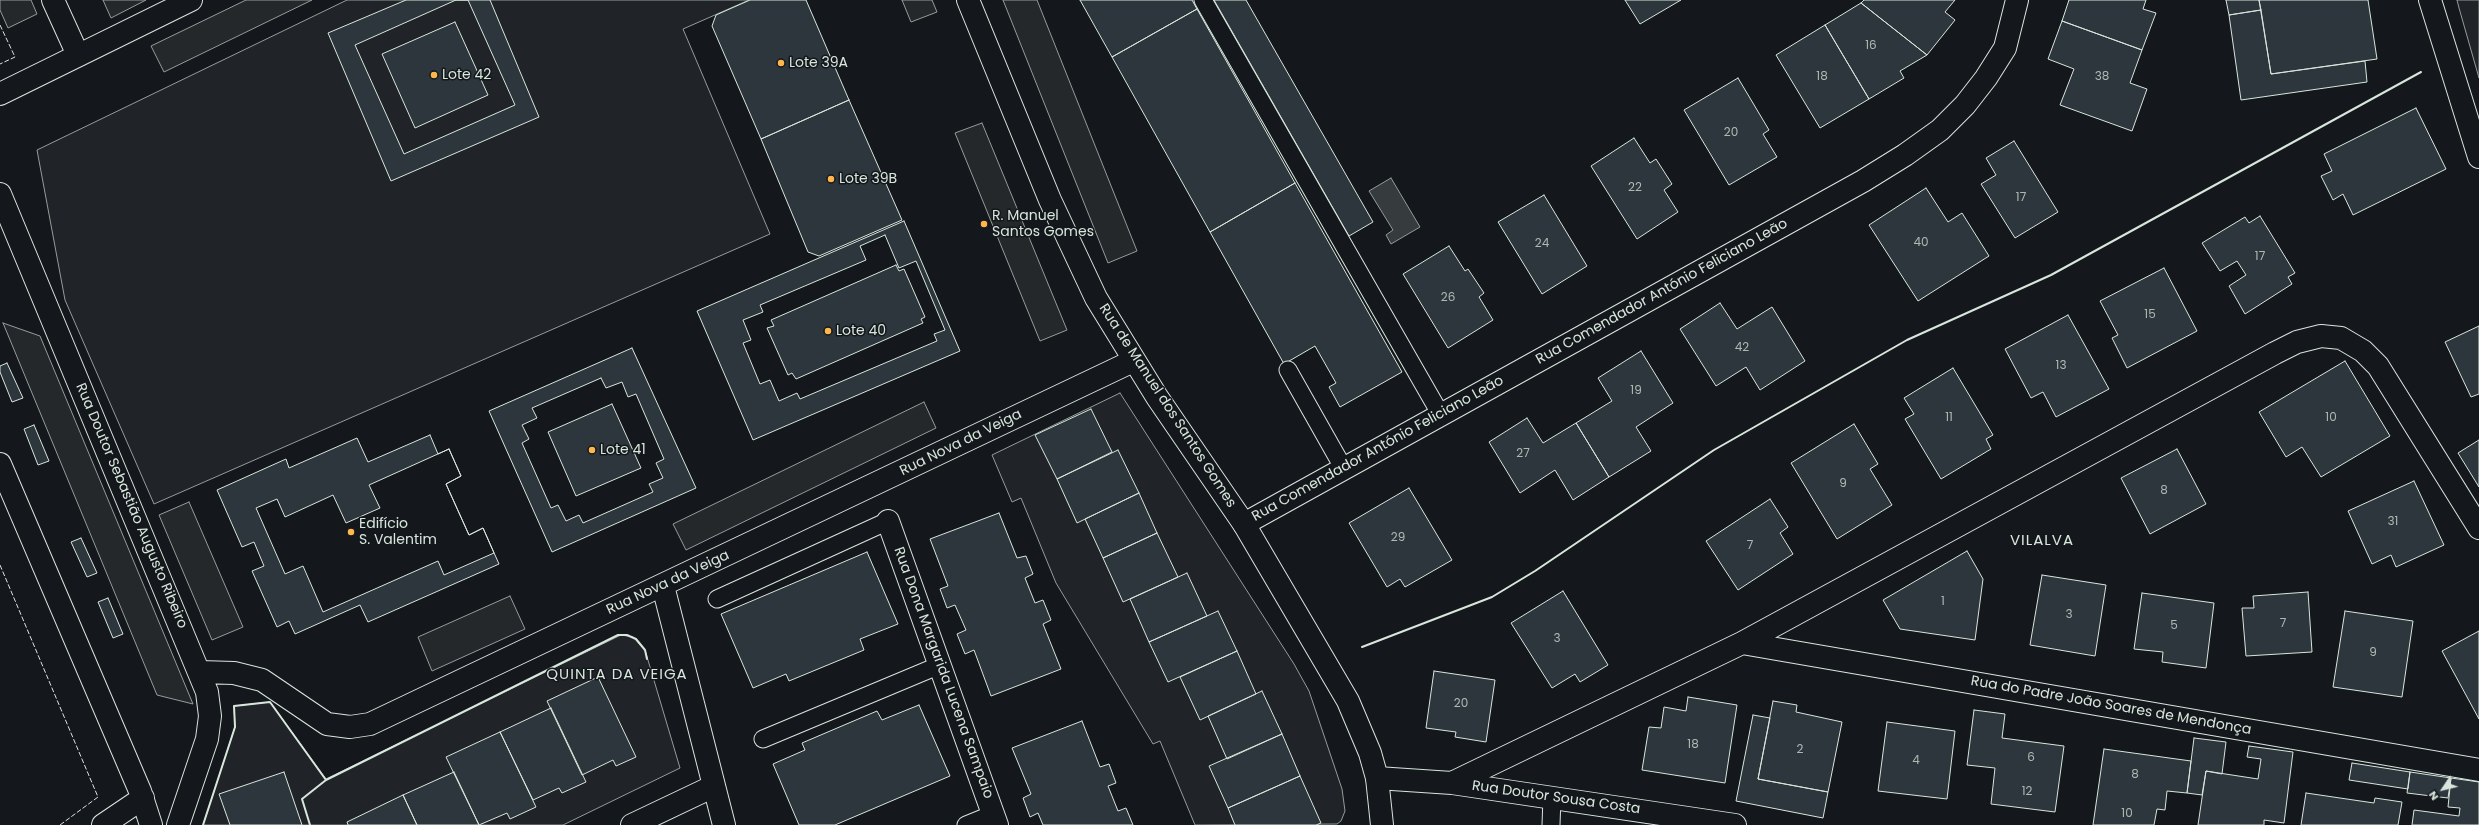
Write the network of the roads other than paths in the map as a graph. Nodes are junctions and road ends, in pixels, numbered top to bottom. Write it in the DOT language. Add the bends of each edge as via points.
graph roads {
  1 [pos="53,0"];
  2 [pos="191,0"];
  3 [pos="968,0"];
  4 [pos="1203,0"];
  5 [pos="2017,0"];
  6 [pos="2430,0"];
  7 [pos="78,55"];
  8 [pos="0,94"];
  9 [pos="2479,157"];
  10 [pos="0,194"];
  11 [pos="1134,361"];
  12 [pos="1288,370"];
  13 [pos="1441,415"];
  14 [pos="0,464"];
  15 [pos="1344,469"];
  16 [pos="888,521"];
  17 [pos="1244,524"];
  18 [pos="2479,528"];
  19 [pos="663,586"];
  20 [pos="717,599"];
  21 [pos="1742,643"];
  22 [pos="940,665"];
  23 [pos="200,672"];
  24 [pos="763,739"];
  25 [pos="2479,770"];
  26 [pos="1377,778"];
  27 [pos="1452,783"];
  28 [pos="714,786"];
  29 [pos="1552,797"];
  30 [pos="143,798"];
  31 [pos="995,820"];
  32 [pos="103,825"];
  33 [pos="151,825"];
  34 [pos="178,825"];
  35 [pos="632,825"];
  36 [pos="724,825"];
  37 [pos="966,825"];
  38 [pos="1382,825"];
  39 [pos="1551,825"];
  40 [pos="1735,825"];
  1 -- 7 [label="street"];
  2 -- 7 [label="street"];
  3 -- 11 [label="street, Rua de Manuel dos Santos Gomes" via="1071,246 1096,298"];
  4 -- 13 [label="lane"];
  5 -- 13 [label="street, Rua Comendador António Feliciano Leão" via="2005,48 1965,105 1940,130 1863,181"];
  6 -- 9 [label="street"];
  7 -- 8 [label="street"];
  10 -- 23 [label="street, Rua Doutor Sebastião Augusto Ribeiro"];
  11 -- 17 [label="street, Rua de Manuel dos Santos Gomes"];
  11 -- 19 [label="street, Rua Nova da Veiga"];
  12 -- 15 [label="lane"];
  13 -- 15 [label="street, Rua Comendador António Feliciano Leão"];
  14 -- 30 [label="street"];
  15 -- 17 [label="street, Rua Comendador António Feliciano Leão"];
  16 -- 20 [label="lane"];
  16 -- 22 [label="street, Rua Dona Margarida Lucena Sampaio"];
  17 -- 26 [label="street, Rua de Manuel dos Santos Gomes" via="1348,701 1370,753"];
  18 -- 21 [label="street" via="2378,366 2363,351 2341,338 2321,336 2297,342 2275,353"];
  19 -- 23 [label="street, Rua Nova da Veiga" via="387,717 360,727 328,724 273,686 249,676 227,672"];
  19 -- 28 [label="street"];
  21 -- 25 [label="street, Rua do Padre João Soares de Mendonça"];
  21 -- 27 [label="street"];
  22 -- 24 [label="lane"];
  22 -- 31 [label="street, Rua Dona Margarida Lucena Sampaio"];
  23 -- 34 [label="street, Rua Doutor Sebastião Augusto Ribeiro" via="209,704 209,727"];
  26 -- 27 [label="street, Rua Doutor Sousa Costa"];
  26 -- 38 [label="street, Rua de Manuel dos Santos Gomes"];
  27 -- 29 [label="street, Rua Doutor Sousa Costa"];
  28 -- 35 [label="street"];
  28 -- 36 [label="street"];
  29 -- 39 [label="lane"];
  29 -- 40 [label="street, Rua Doutor Sousa Costa"];
  30 -- 32 [label="street"];
  30 -- 33 [label="street"];
  31 -- 37 [label="lane"];
}
